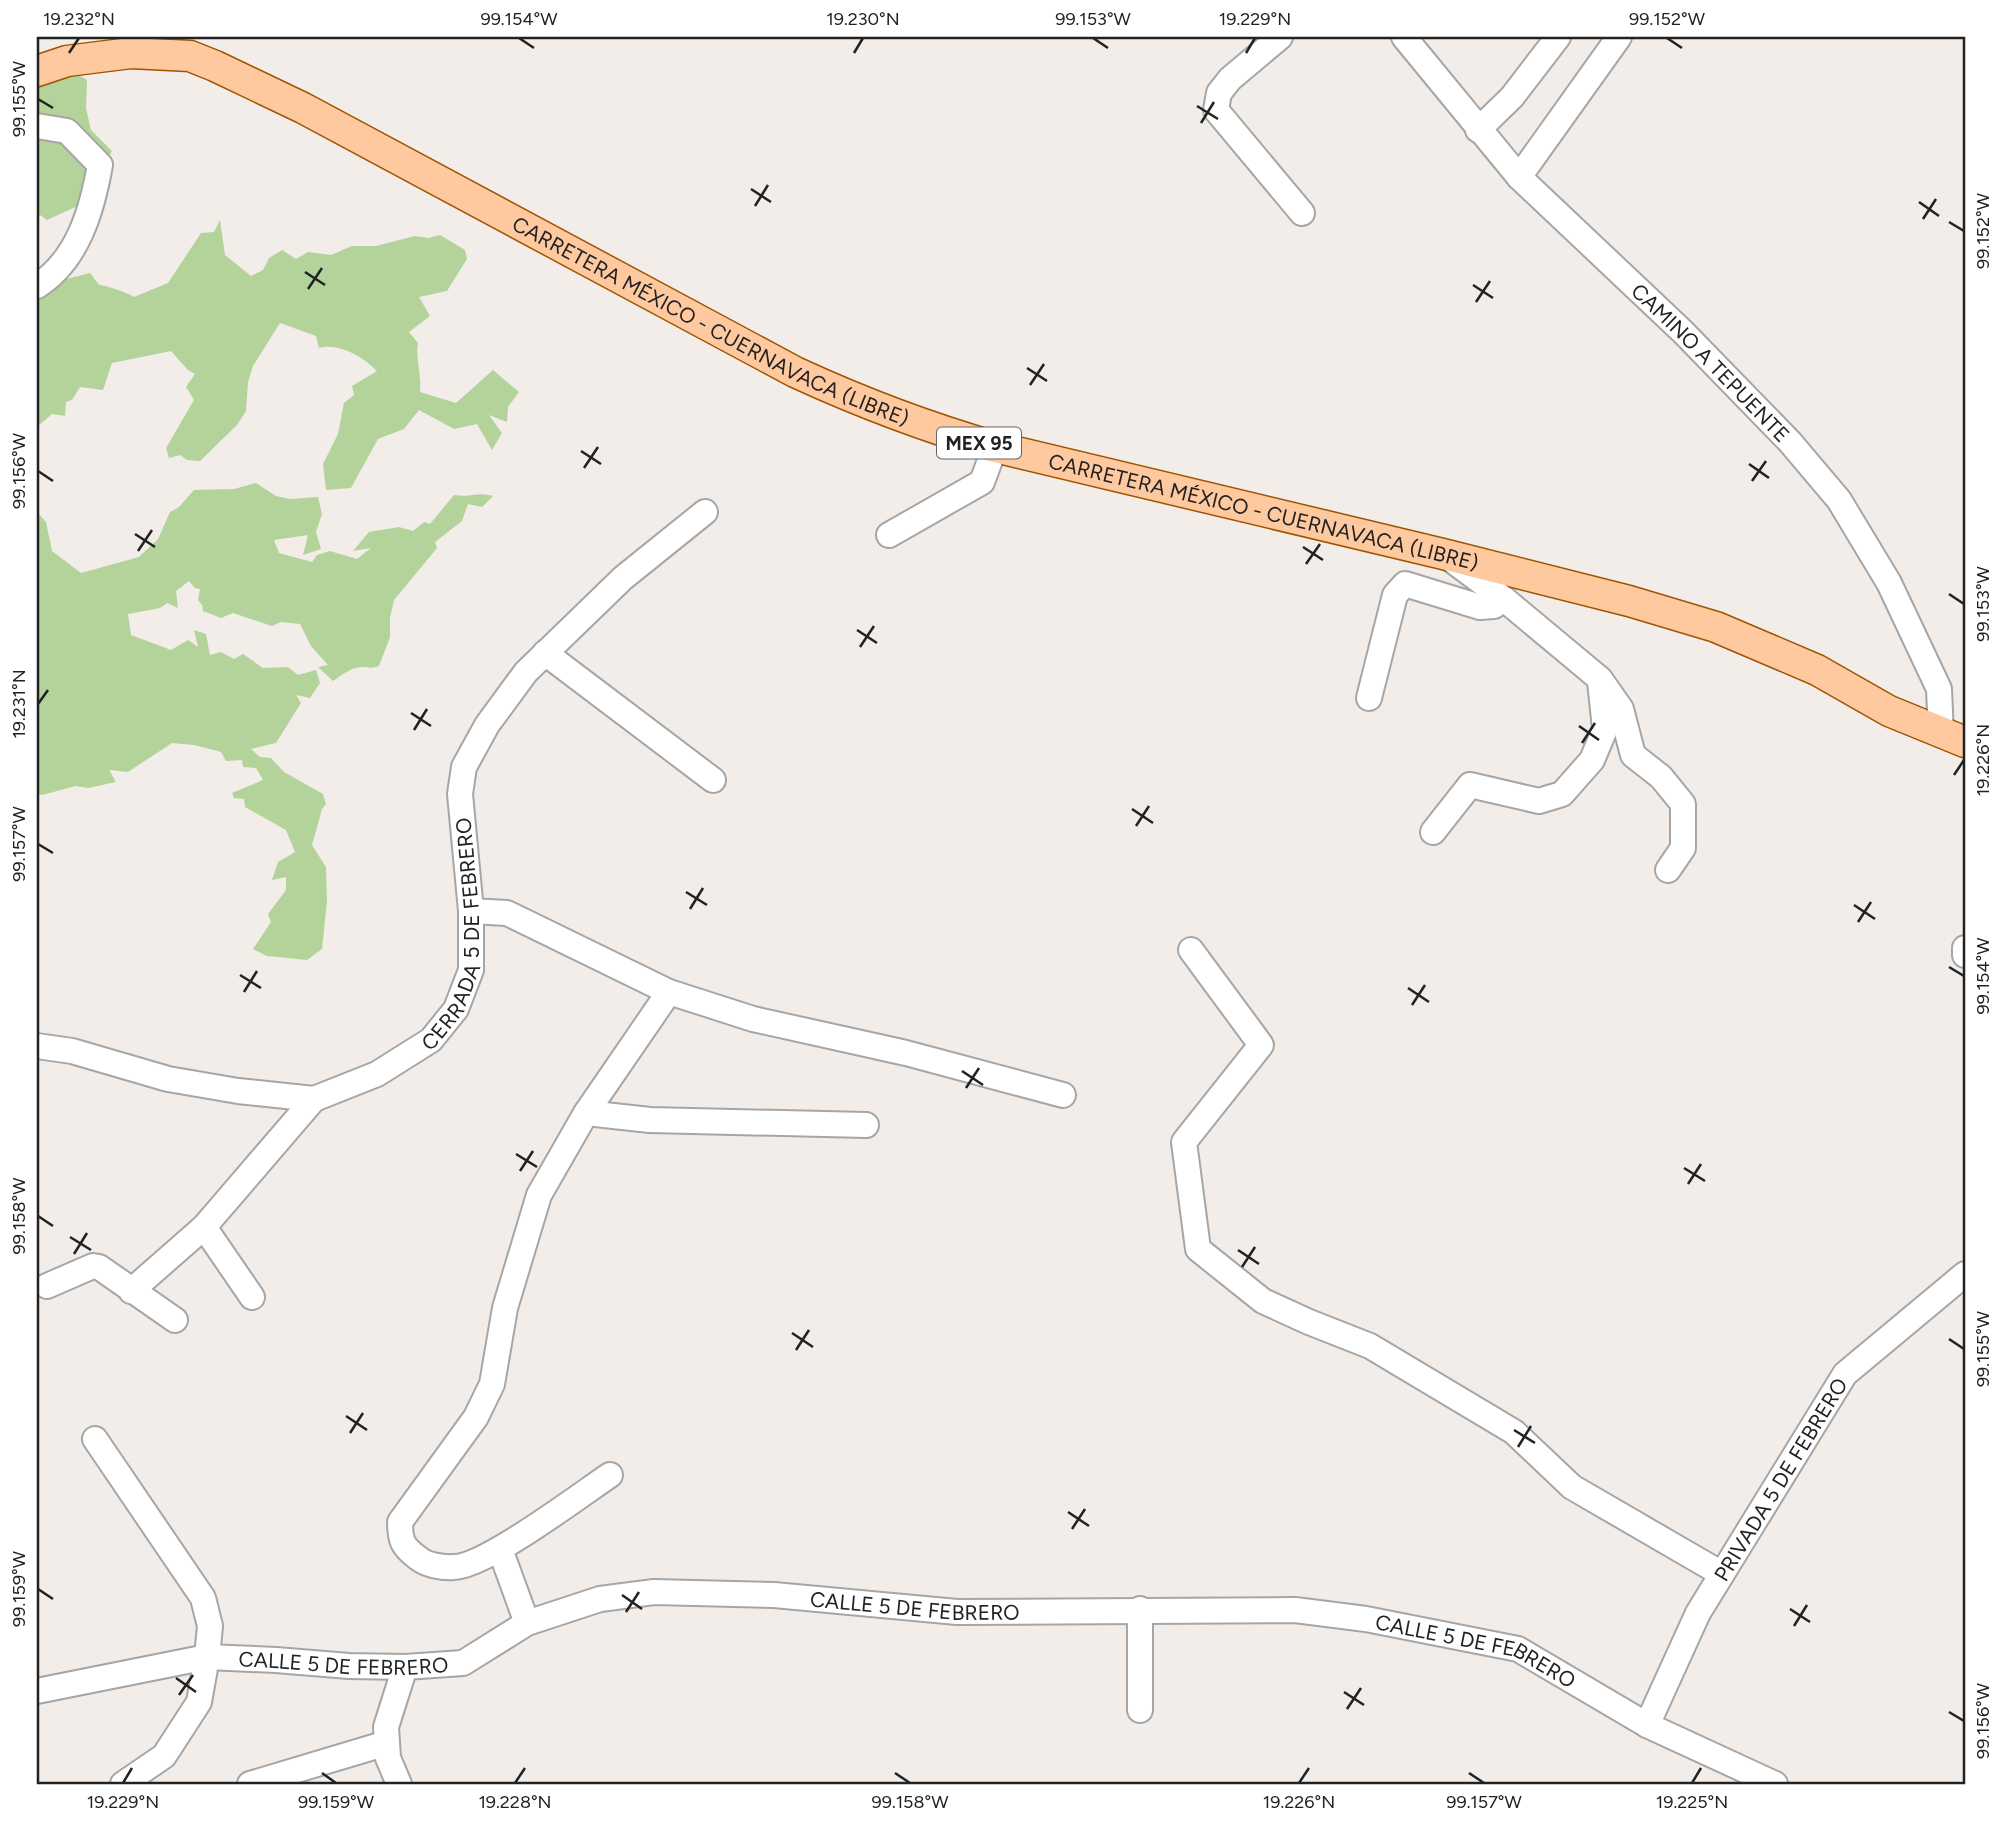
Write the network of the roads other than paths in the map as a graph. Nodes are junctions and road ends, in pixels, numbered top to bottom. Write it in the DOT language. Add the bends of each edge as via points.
graph roads {
  1 [pos="1280,37"];
  2 [pos="1404,37"];
  3 [pos="1558,37"];
  4 [pos="1619,37"];
  5 [pos="37,71"];
  6 [pos="37,126"];
  7 [pos="1478,130"];
  8 [pos="1519,177"];
  9 [pos="1302,213"];
  10 [pos="37,286"];
  11 [pos="995,447"];
  12 [pos="705,512"];
  13 [pos="889,535"];
  14 [pos="1443,554"];
  15 [pos="1504,599"];
  16 [pos="545,653"];
  17 [pos="1600,678"];
  18 [pos="1369,698"];
  19 [pos="1953,738"];
  20 [pos="713,780"];
  21 [pos="1433,832"];
  22 [pos="1668,870"];
  23 [pos="471,911"];
  24 [pos="1965,948"];
  25 [pos="1191,950"];
  26 [pos="1965,955"];
  27 [pos="669,992"];
  28 [pos="37,1046"];
  29 [pos="1063,1095"];
  30 [pos="314,1099"];
  31 [pos="586,1114"];
  32 [pos="866,1125"];
  33 [pos="204,1227"];
  34 [pos="1965,1274"];
  35 [pos="47,1286"];
  36 [pos="131,1291"];
  37 [pos="253,1297"];
  38 [pos="175,1320"];
  39 [pos="95,1439"];
  40 [pos="610,1475"];
  41 [pos="500,1549"];
  42 [pos="1722,1574"];
  43 [pos="1140,1609"];
  44 [pos="527,1623"];
  45 [pos="207,1657"];
  46 [pos="405,1667"];
  47 [pos="37,1691"];
  48 [pos="1140,1710"];
  49 [pos="1647,1725"];
  50 [pos="387,1742"];
  51 [pos="123,1784"];
  52 [pos="250,1784"];
  53 [pos="399,1784"];
  54 [pos="1775,1784"];
  1 -- 9 [label="street" via="1230,79 1219,93 1216,110"];
  2 -- 7 [label="street, CAMINO A TEPUENTE"];
  3 -- 7 [label="street" via="1512,97"];
  4 -- 8 [label="street"];
  5 -- 11 [label="main road, CARRETERA MÉXICO - CUERNAVACA (LIBRE) / MEX 95" via="99,55 190,56 303,108 795,372 860,401"];
  6 -- 10 [label="street" via="67,131 100,165 92,206 68,257"];
  7 -- 8 [label="street, CAMINO A TEPUENTE"];
  8 -- 19 [label="street, CAMINO A TEPUENTE" via="1684,332 1839,500 1889,583 1939,689"];
  11 -- 13 [label="street" via="982,482"];
  11 -- 14 [label="main road, CARRETERA MÉXICO - CUERNAVACA (LIBRE) / MEX 95"];
  12 -- 16 [label="street, CERRADA 5 DE FEBRERO" via="623,578"];
  14 -- 15 [label="street"];
  14 -- 19 [label="main road, CARRETERA MÉXICO - CUERNAVACA (LIBRE) / MEX 95" via="1716,627 1817,670 1889,710"];
  15 -- 17 [label="street"];
  15 -- 18 [label="street" via="1480,607 1405,584 1395,595"];
  16 -- 20 [label="street"];
  16 -- 23 [label="street, CERRADA 5 DE FEBRERO" via="487,725 464,767 460,794"];
  17 -- 21 [label="street" via="1605,729 1592,760 1562,794 1539,802 1470,785"];
  17 -- 22 [label="street" via="1621,709 1633,755 1661,777 1683,804 1682,848"];
  23 -- 27 [label="street" via="507,913"];
  23 -- 30 [label="street, CERRADA 5 DE FEBRERO" via="471,970 456,1009 431,1040 377,1074"];
  24 -- 26 [label="street"];
  25 -- 42 [label="street" via="1261,1045 1184,1142 1198,1249 1264,1301 1370,1346 1514,1432 1572,1488"];
  27 -- 29 [label="street" via="753,1019"];
  27 -- 31 [label="street"];
  28 -- 30 [label="street, CERRADA 5 DE FEBRERO" via="72,1051 168,1079"];
  30 -- 33 [label="street"];
  31 -- 32 [label="street"];
  31 -- 41 [label="street" via="538,1195 505,1308 492,1384 476,1416 400,1522 400,1539 423,1562 455,1568"];
  33 -- 36 [label="street"];
  33 -- 37 [label="street"];
  34 -- 42 [label="street, PRIVADA 5 DE FEBRERO" via="1846,1374"];
  35 -- 36 [label="street" via="93,1266"];
  36 -- 38 [label="street"];
  39 -- 45 [label="street" via="204,1598 210,1626"];
  40 -- 41 [label="street"];
  41 -- 44 [label="street"];
  42 -- 49 [label="street, PRIVADA 5 DE FEBRERO" via="1698,1614"];
  43 -- 44 [label="street, CALLE 5 DE FEBRERO" via="957,1612 774,1595 654,1592 600,1598"];
  43 -- 48 [label="street"];
  43 -- 49 [label="street, CALLE 5 DE FEBRERO" via="1295,1610 1518,1649"];
  44 -- 46 [label="street, CALLE 5 DE FEBRERO" via="463,1663"];
  45 -- 46 [label="street, CALLE 5 DE FEBRERO"];
  45 -- 47 [label="street, CALLE 5 DE FEBRERO"];
  45 -- 51 [label="street" via="199,1702 164,1756"];
  46 -- 50 [label="street" via="387,1727"];
  49 -- 54 [label="street, CALLE 5 DE FEBRERO"];
  50 -- 52 [label="street"];
  50 -- 53 [label="street"];
}
